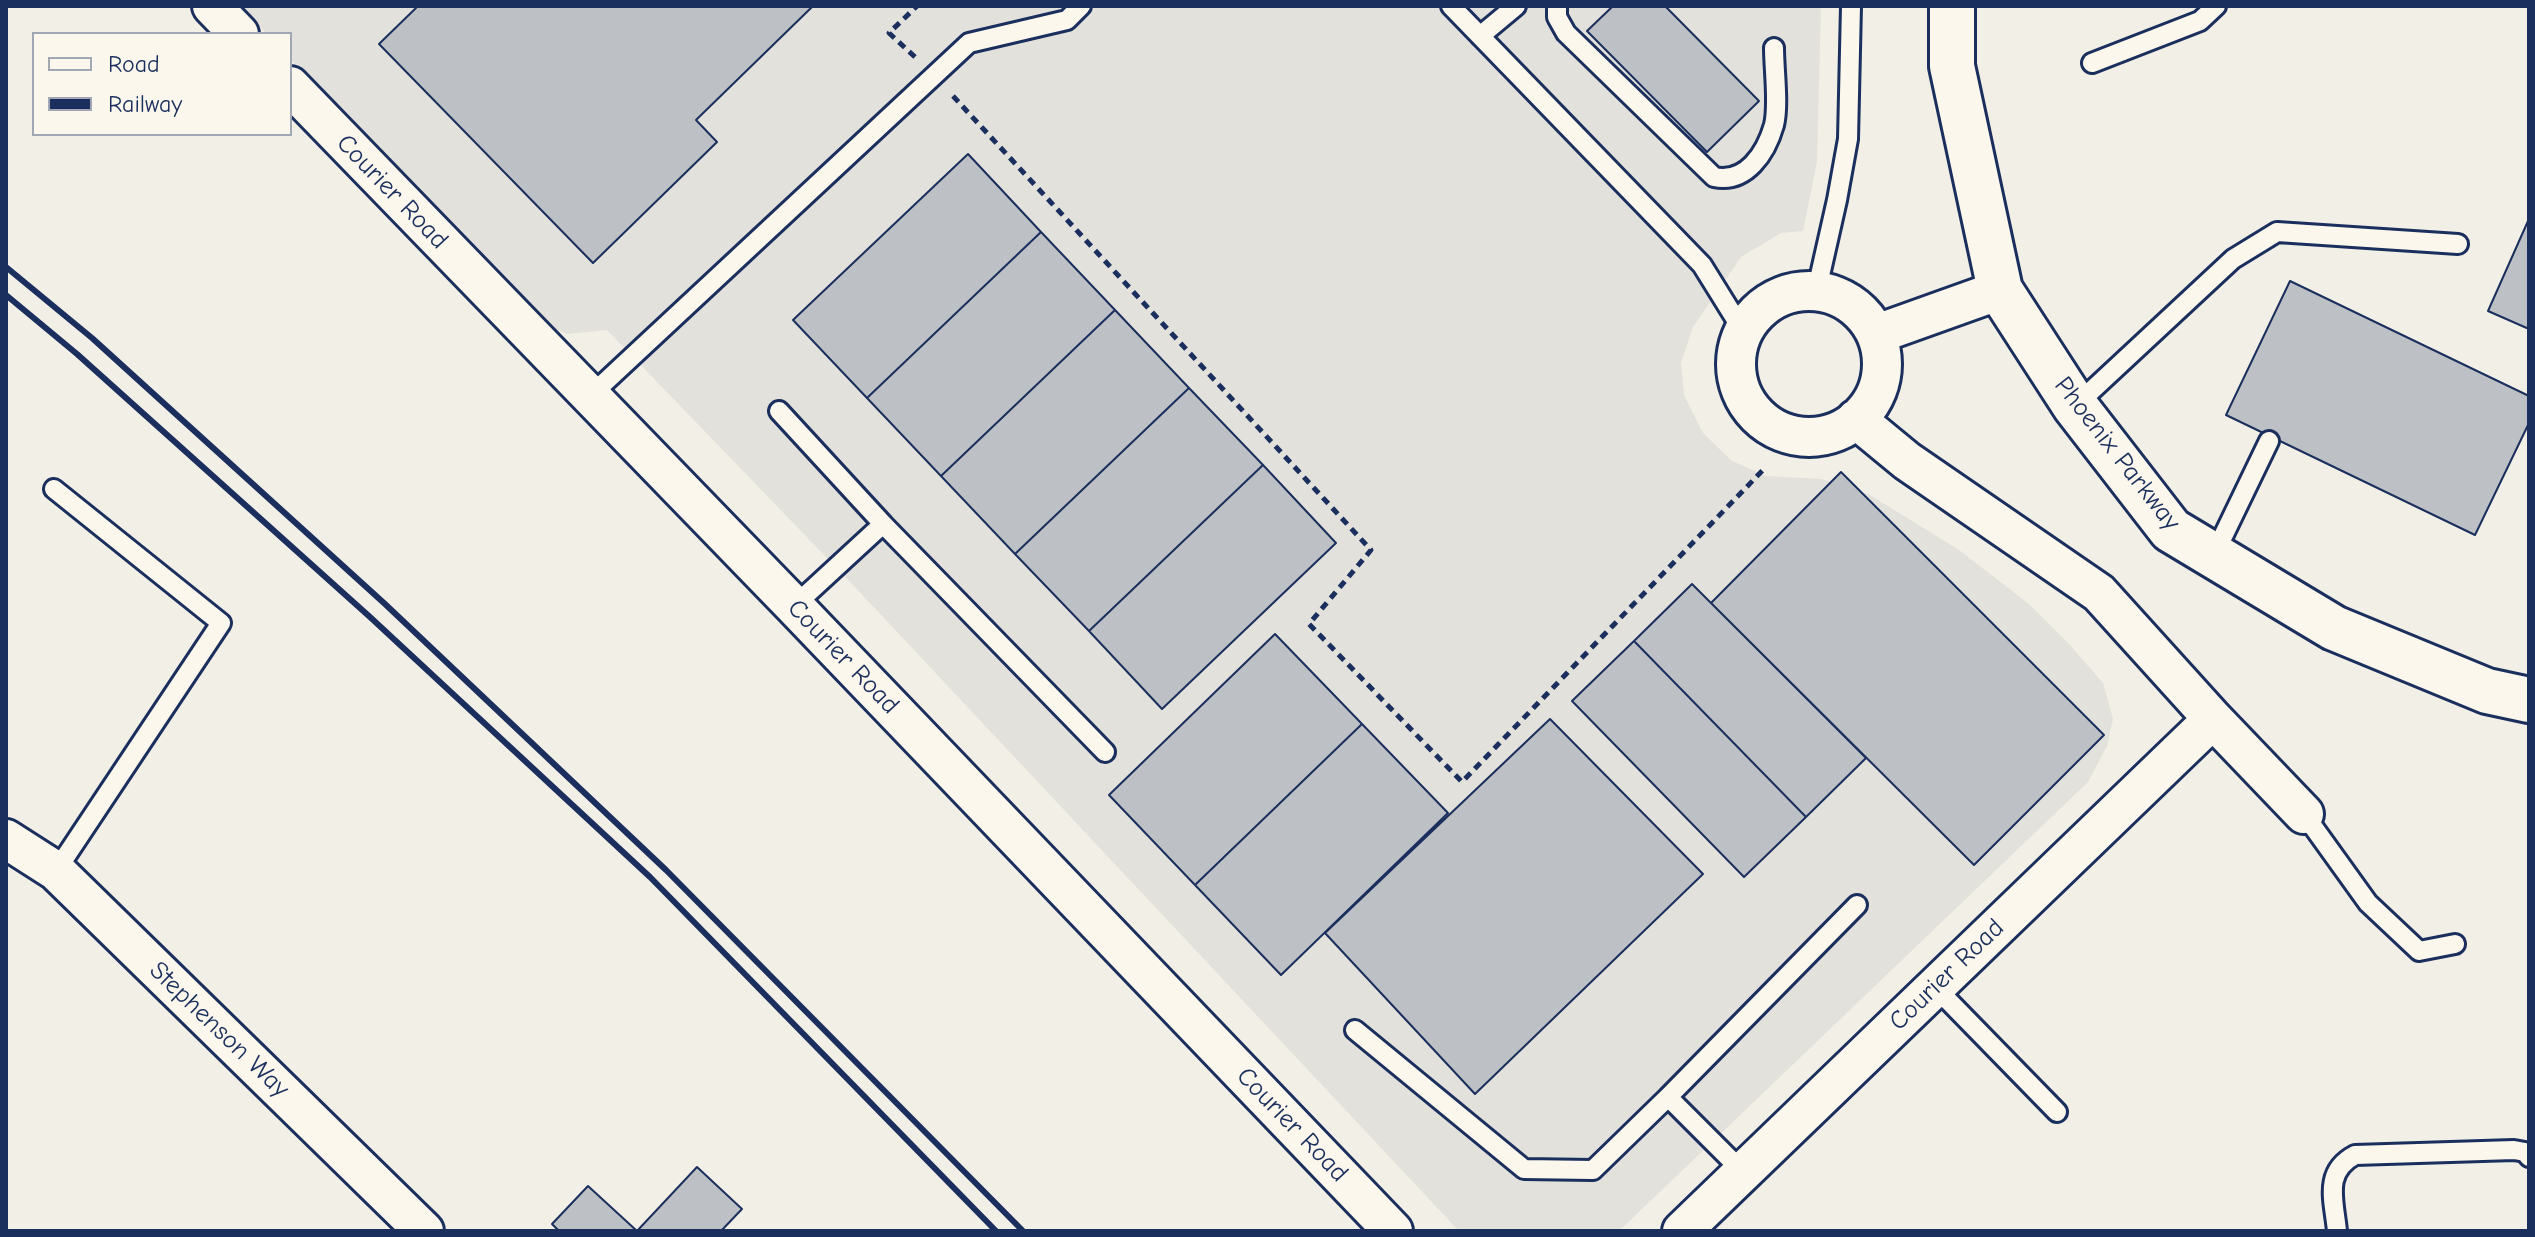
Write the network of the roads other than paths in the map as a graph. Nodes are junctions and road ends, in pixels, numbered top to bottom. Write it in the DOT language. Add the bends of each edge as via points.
graph roads {
  1 [pos="212,6"];
  2 [pos="1081,6"];
  3 [pos="1451,6"];
  4 [pos="1516,6"];
  5 [pos="1557,6"];
  6 [pos="1851,6"];
  7 [pos="1952,6"];
  8 [pos="2216,6"];
  9 [pos="237,32"];
  10 [pos="1480,36"];
  11 [pos="1774,48"];
  12 [pos="2092,63"];
  13 [pos="292,88"];
  14 [pos="2458,244"];
  15 [pos="2000,290"];
  16 [pos="1816,293"];
  17 [pos="1743,331"];
  18 [pos="1877,334"];
  19 [pos="590,396"];
  20 [pos="2075,406"];
  21 [pos="779,411"];
  22 [pos="1856,419"];
  23 [pos="2269,441"];
  24 [pos="54,489"];
  25 [pos="883,524"];
  26 [pos="2214,555"];
  27 [pos="794,606"];
  28 [pos="2529,700"];
  29 [pos="2213,719"];
  30 [pos="1105,752"];
  31 [pos="2304,814"];
  32 [pos="6,839"];
  33 [pos="56,871"];
  34 [pos="1857,905"];
  35 [pos="2455,944"];
  36 [pos="1935,987"];
  37 [pos="1355,1030"];
  38 [pos="1668,1097"];
  39 [pos="2057,1112"];
  40 [pos="2529,1157"];
  41 [pos="1742,1171"];
  42 [pos="424,1231"];
  43 [pos="1393,1231"];
  44 [pos="1682,1231"];
  45 [pos="2337,1231"];
  1 -- 9 [label="street"];
  2 -- 19 [label="lane" via="1067,20 969,43"];
  3 -- 10 [label="lane"];
  4 -- 10 [label="lane"];
  5 -- 11 [label="lane" via="1566,33 1714,177 1726,180 1744,174 1763,150 1774,122"];
  6 -- 16 [label="lane" via="1848,139"];
  7 -- 15 [label="main road, Phoenix Parkway" via="1952,66"];
  8 -- 12 [label="lane" via="2200,21"];
  10 -- 17 [label="lane" via="1702,265"];
  13 -- 19 [label="street, Courier Road"];
  14 -- 20 [label="lane" via="2277,232 2233,259"];
  15 -- 18 [label="street"];
  15 -- 20 [label="main road, Phoenix Parkway"];
  16 -- 17 [label="street" via="1787,295 1762,306"];
  16 -- 18 [label="street" via="1840,298 1865,315"];
  17 -- 22 [label="street" via="1736,379 1750,410 1775,429 1802,437 1832,434"];
  18 -- 22 [label="street" via="1884,366 1874,397"];
  19 -- 27 [label="street, Courier Road"];
  20 -- 26 [label="main road, Phoenix Parkway" via="2171,530"];
  21 -- 25 [label="lane"];
  22 -- 29 [label="street" via="1907,461 2099,593"];
  23 -- 26 [label="lane"];
  24 -- 33 [label="lane" via="221,623"];
  25 -- 27 [label="lane"];
  25 -- 30 [label="lane"];
  26 -- 28 [label="main road, Phoenix Parkway" via="2334,628 2487,691"];
  27 -- 43 [label="street, Courier Road"];
  29 -- 31 [label="street"];
  29 -- 36 [label="street, Courier Road"];
  31 -- 35 [label="lane" via="2368,903 2419,951"];
  32 -- 33 [label="street, Stephenson Way"];
  33 -- 42 [label="street, Stephenson Way"];
  34 -- 38 [label="lane"];
  36 -- 39 [label="lane"];
  36 -- 41 [label="street, Courier Road"];
  37 -- 38 [label="lane" via="1524,1169 1593,1170"];
  38 -- 41 [label="lane"];
  40 -- 45 [label="lane" via="2514,1150 2355,1155 2332,1178"];
  41 -- 44 [label="street, Courier Road"];
}
